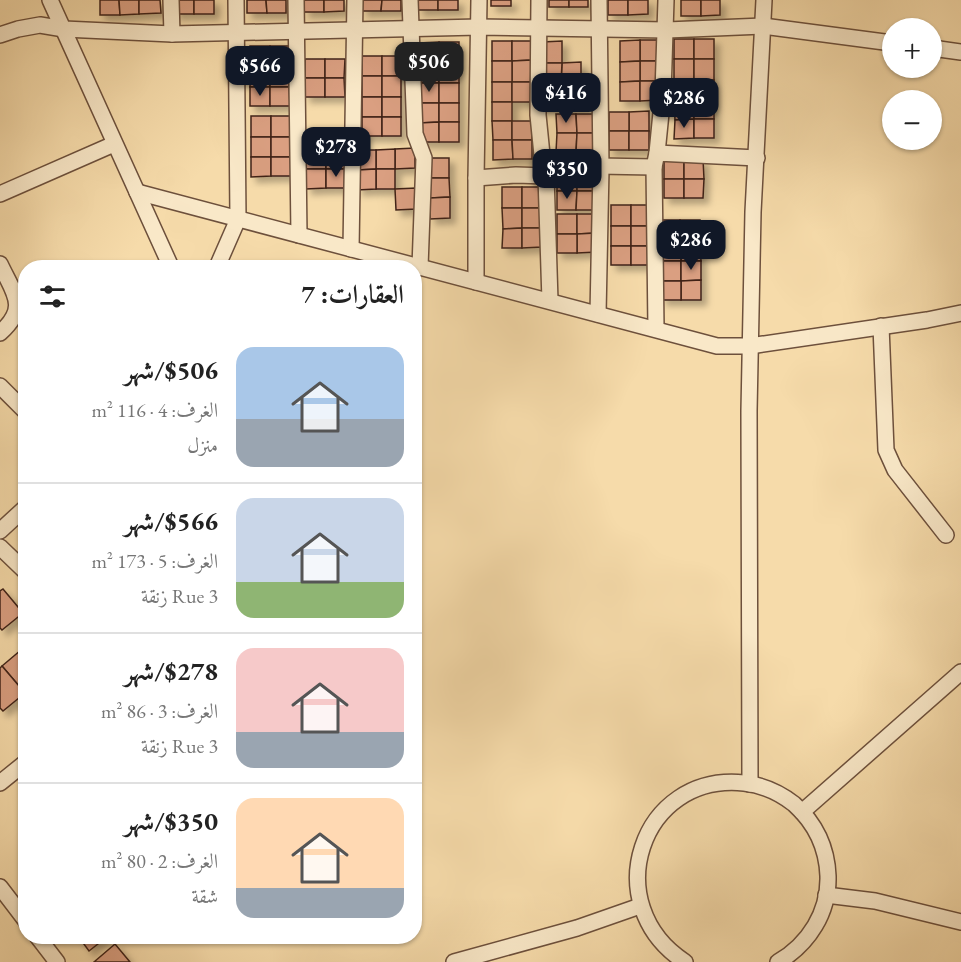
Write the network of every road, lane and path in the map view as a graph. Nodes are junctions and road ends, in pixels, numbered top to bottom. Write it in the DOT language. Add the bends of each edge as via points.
graph roads {
  1 [pos="50,0"];
  2 [pos="171,0"];
  3 [pos="236,0"];
  4 [pos="296,0"];
  5 [pos="355,0"];
  6 [pos="410,0"];
  7 [pos="479,0"];
  8 [pos="538,0"];
  9 [pos="599,0"];
  10 [pos="666,0"];
  11 [pos="764,0"];
  12 [pos="763,26"];
  13 [pos="479,27"];
  14 [pos="410,28"];
  15 [pos="64,29"];
  16 [pos="537,29"];
  17 [pos="355,30"];
  18 [pos="598,30"];
  19 [pos="667,30"];
  20 [pos="297,31"];
  21 [pos="237,33"];
  22 [pos="172,34"];
  23 [pos="0,35"];
  24 [pos="882,42"];
  25 [pos="942,49"];
  26 [pos="961,52"];
  27 [pos="114,144"];
  28 [pos="757,158"];
  29 [pos="656,160"];
  30 [pos="601,168"];
  31 [pos="544,170"];
  32 [pos="476,178"];
  33 [pos="137,192"];
  34 [pos="0,194"];
  35 [pos="238,219"];
  36 [pos="299,235"];
  37 [pos="351,249"];
  38 [pos="168,260"];
  39 [pos="220,260"];
  40 [pos="393,260"];
  41 [pos="420,260"];
  42 [pos="0,264"];
  43 [pos="422,268"];
  44 [pos="476,282"];
  45 [pos="550,301"];
  46 [pos="961,313"];
  47 [pos="598,314"];
  48 [pos="881,326"];
  49 [pos="656,329"];
  50 [pos="0,333"];
  51 [pos="750,346"];
  52 [pos="0,386"];
  53 [pos="18,404"];
  54 [pos="18,514"];
  55 [pos="0,531"];
  56 [pos="945,535"];
  57 [pos="0,547"];
  58 [pos="18,564"];
  59 [pos="961,672"];
  60 [pos="18,768"];
  61 [pos="0,783"];
  62 [pos="750,784"];
  63 [pos="802,812"];
  64 [pos="0,887"];
  65 [pos="826,896"];
  66 [pos="640,906"];
  67 [pos="18,911"];
  68 [pos="961,921"];
  69 [pos="43,944"];
  70 [pos="460,961"];
  71 [pos="57,962"];
  72 [pos="685,962"];
  73 [pos="778,962"];
  1 -- 15 [label="street"];
  2 -- 22 [label="street"];
  3 -- 21 [label="street"];
  4 -- 20 [label="street"];
  5 -- 17 [label="street"];
  6 -- 14 [label="street"];
  7 -- 13 [label="street"];
  8 -- 16 [label="street"];
  9 -- 18 [label="street"];
  10 -- 19 [label="street"];
  11 -- 12 [label="street"];
  12 -- 19 [label="street"];
  12 -- 24 [label="street"];
  12 -- 28 [label="street"];
  13 -- 14 [label="street"];
  13 -- 16 [label="street"];
  13 -- 32 [label="street"];
  14 -- 17 [label="street"];
  14 -- 41 [label="street" via="415,134 424,158"];
  15 -- 22 [label="street"];
  15 -- 23 [label="street" via="40,25"];
  15 -- 27 [label="street"];
  16 -- 18 [label="street"];
  16 -- 31 [label="street" via="538,115"];
  17 -- 20 [label="street"];
  17 -- 37 [label="street"];
  18 -- 19 [label="street"];
  18 -- 30 [label="street"];
  19 -- 29 [label="street"];
  20 -- 21 [label="street"];
  20 -- 36 [label="street"];
  21 -- 22 [label="street"];
  21 -- 35 [label="street"];
  25 -- 26 [label="street"];
  27 -- 33 [label="street"];
  27 -- 34 [label="street"];
  28 -- 29 [label="street"];
  28 -- 51 [label="street"];
  29 -- 30 [label="street"];
  29 -- 49 [label="street"];
  30 -- 31 [label="street"];
  30 -- 47 [label="street"];
  31 -- 32 [label="street"];
  31 -- 45 [label="street"];
  32 -- 44 [label="street"];
  33 -- 35 [label="street"];
  33 -- 38 [label="street"];
  35 -- 36 [label="street"];
  35 -- 39 [label="street"];
  36 -- 37 [label="street"];
  37 -- 40 [label="street"];
  42 -- 50 [label="street" via="18,303 16,315"];
  43 -- 44 [label="street"];
  44 -- 45 [label="street"];
  45 -- 47 [label="street"];
  46 -- 48 [label="street"];
  47 -- 49 [label="street"];
  48 -- 51 [label="street"];
  48 -- 56 [label="street" via="886,450 895,470"];
  49 -- 51 [label="street" via="717,346"];
  51 -- 62 [label="street"];
  52 -- 53 [label="street"];
  54 -- 55 [label="street"];
  57 -- 58 [label="street"];
  59 -- 63 [label="street"];
  60 -- 61 [label="street"];
  62 -- 63 [label="street" via="778,794"];
  62 -- 66 [label="street" via="720,783 691,792 656,820 638,861"];
  63 -- 65 [label="street" via="824,850"];
  64 -- 67 [label="street"];
  65 -- 68 [label="street" via="875,901"];
  65 -- 73 [label="street" via="823,910 808,936"];
  66 -- 70 [label="street"];
  66 -- 72 [label="street" via="653,933"];
  69 -- 71 [label="street"];
}
